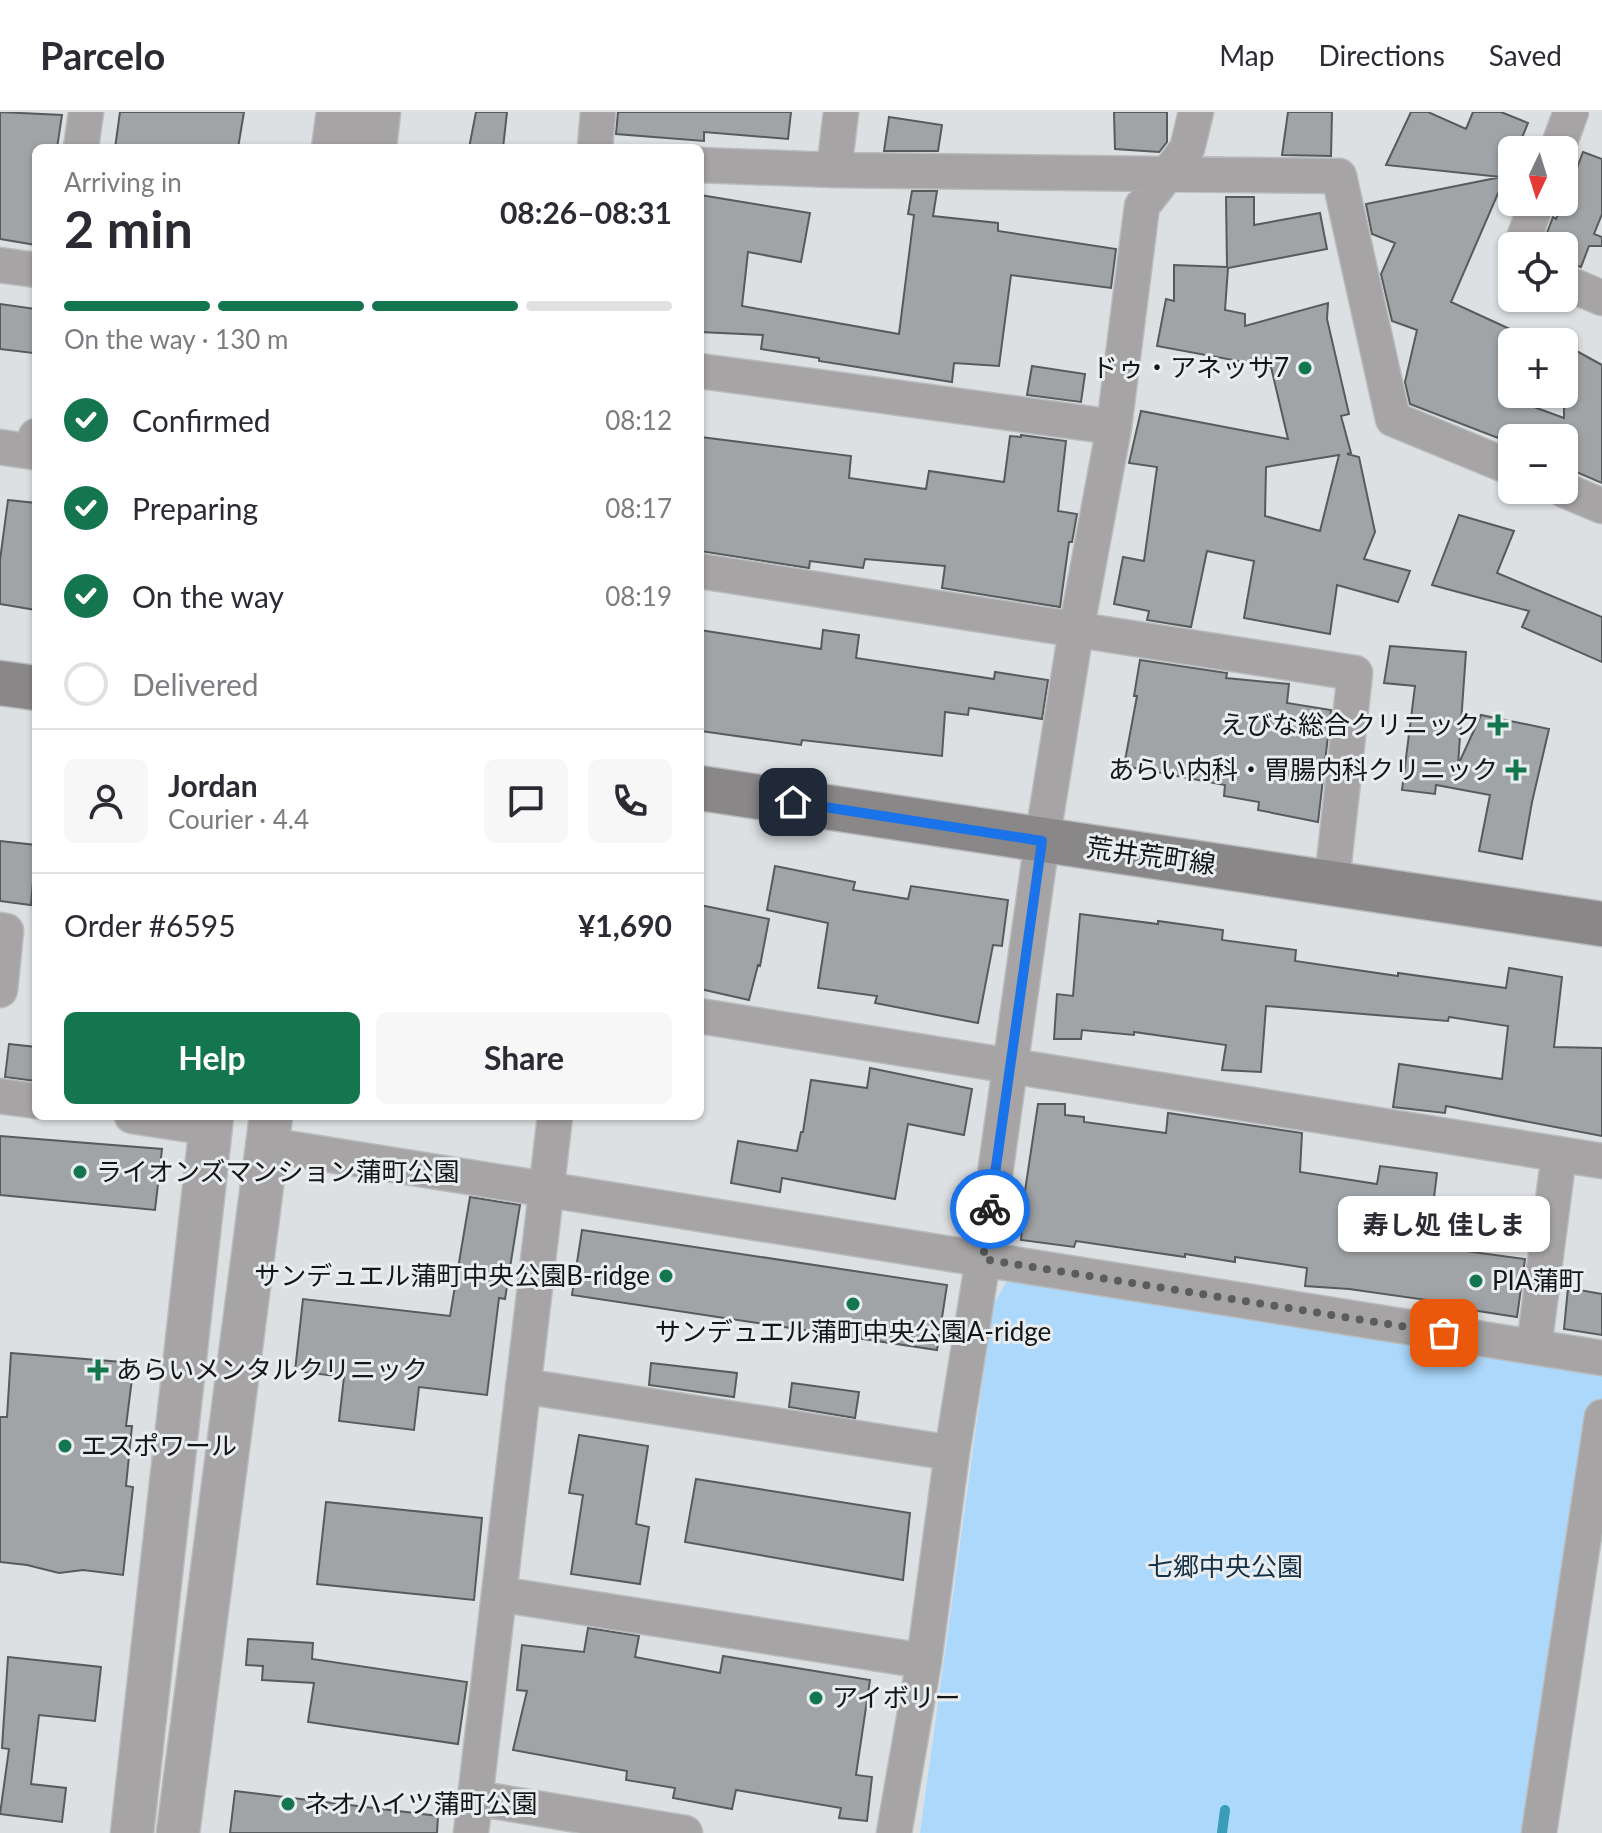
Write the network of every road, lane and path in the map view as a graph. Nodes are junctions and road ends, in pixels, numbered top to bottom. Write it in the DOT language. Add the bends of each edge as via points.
graph roads {
  1 [pos="86,112"];
  2 [pos="338,112"];
  3 [pos="379,112"];
  4 [pos="598,112"];
  5 [pos="841,112"];
  6 [pos="1196,112"];
  7 [pos="1571,112"];
  8 [pos="1562,136"];
  9 [pos="82,144"];
  10 [pos="334,144"];
  11 [pos="375,144"];
  12 [pos="595,144"];
  13 [pos="704,165"];
  14 [pos="834,170"];
  15 [pos="1166,174"];
  16 [pos="0,265"];
  17 [pos="32,269"];
  18 [pos="1578,288"];
  19 [pos="1602,298"];
  20 [pos="704,372"];
  21 [pos="1114,427"];
  22 [pos="0,447"];
  23 [pos="32,452"];
  24 [pos="1498,462"];
  25 [pos="1578,496"];
  26 [pos="1602,506"];
  27 [pos="704,572"];
  28 [pos="1076,631"];
  29 [pos="0,683"];
  30 [pos="32,687"];
  31 [pos="704,789"];
  32 [pos="1042,841"];
  33 [pos="1332,881"];
  34 [pos="1602,924"];
  35 [pos="0,930"];
  36 [pos="0,990"];
  37 [pos="704,1017"];
  38 [pos="1009,1066"];
  39 [pos="0,1096"];
  40 [pos="32,1100"];
  41 [pos="185,1120"];
  42 [pos="554,1120"];
  43 [pos="211,1122"];
  44 [pos="269,1130"];
  45 [pos="1559,1154"];
  46 [pos="1602,1161"];
  47 [pos="546,1188"];
  48 [pos="983,1259"];
  49 [pos="1534,1347"];
  50 [pos="1602,1358"];
  51 [pos="523,1386"];
  52 [pos="1602,1417"];
  53 [pos="952,1453"];
  54 [pos="1592,1555"];
  55 [pos="499,1594"];
  56 [pos="924,1661"];
  57 [pos="475,1798"];
  58 [pos="132,1833"];
  59 [pos="178,1833"];
  60 [pos="471,1833"];
  61 [pos="685,1833"];
  62 [pos="894,1833"];
  63 [pos="1539,1833"];
  1 -- 9 [label="street"];
  2 -- 10 [label="street"];
  3 -- 11 [label="street"];
  4 -- 12 [label="street"];
  5 -- 14 [label="street"];
  6 -- 15 [label="street" via="1187,149"];
  7 -- 8 [label="street"];
  13 -- 14 [label="street"];
  14 -- 15 [label="street"];
  15 -- 21 [label="street" via="1142,206"];
  15 -- 24 [label="street" via="1339,176 1393,419"];
  16 -- 17 [label="street"];
  18 -- 19 [label="street"];
  20 -- 21 [label="street"];
  21 -- 28 [label="street"];
  22 -- 23 [label="street"];
  25 -- 26 [label="street"];
  27 -- 28 [label="street"];
  28 -- 32 [label="street"];
  28 -- 33 [label="street" via="1355,673"];
  29 -- 30 [label="main road"];
  31 -- 32 [label="main road, 荒井荒町線"];
  32 -- 33 [label="main road, 荒井荒町線"];
  32 -- 38 [label="street"];
  33 -- 34 [label="main road, 荒井荒町線"];
  35 -- 36 [label="street" via="6,931"];
  37 -- 38 [label="street"];
  38 -- 45 [label="street"];
  38 -- 48 [label="street"];
  39 -- 40 [label="street"];
  41 -- 43 [label="street"];
  42 -- 47 [label="street"];
  43 -- 58 [label="street"];
  44 -- 47 [label="street"];
  44 -- 59 [label="street"];
  45 -- 46 [label="street"];
  45 -- 49 [label="street"];
  47 -- 48 [label="street"];
  47 -- 51 [label="street"];
  48 -- 49 [label="street"];
  48 -- 53 [label="street"];
  49 -- 50 [label="street"];
  51 -- 53 [label="street"];
  51 -- 55 [label="street"];
  52 -- 54 [label="street"];
  53 -- 56 [label="street"];
  54 -- 63 [label="street"];
  55 -- 56 [label="street"];
  55 -- 57 [label="street"];
  56 -- 62 [label="street"];
  57 -- 60 [label="street"];
  57 -- 61 [label="street"];
}
